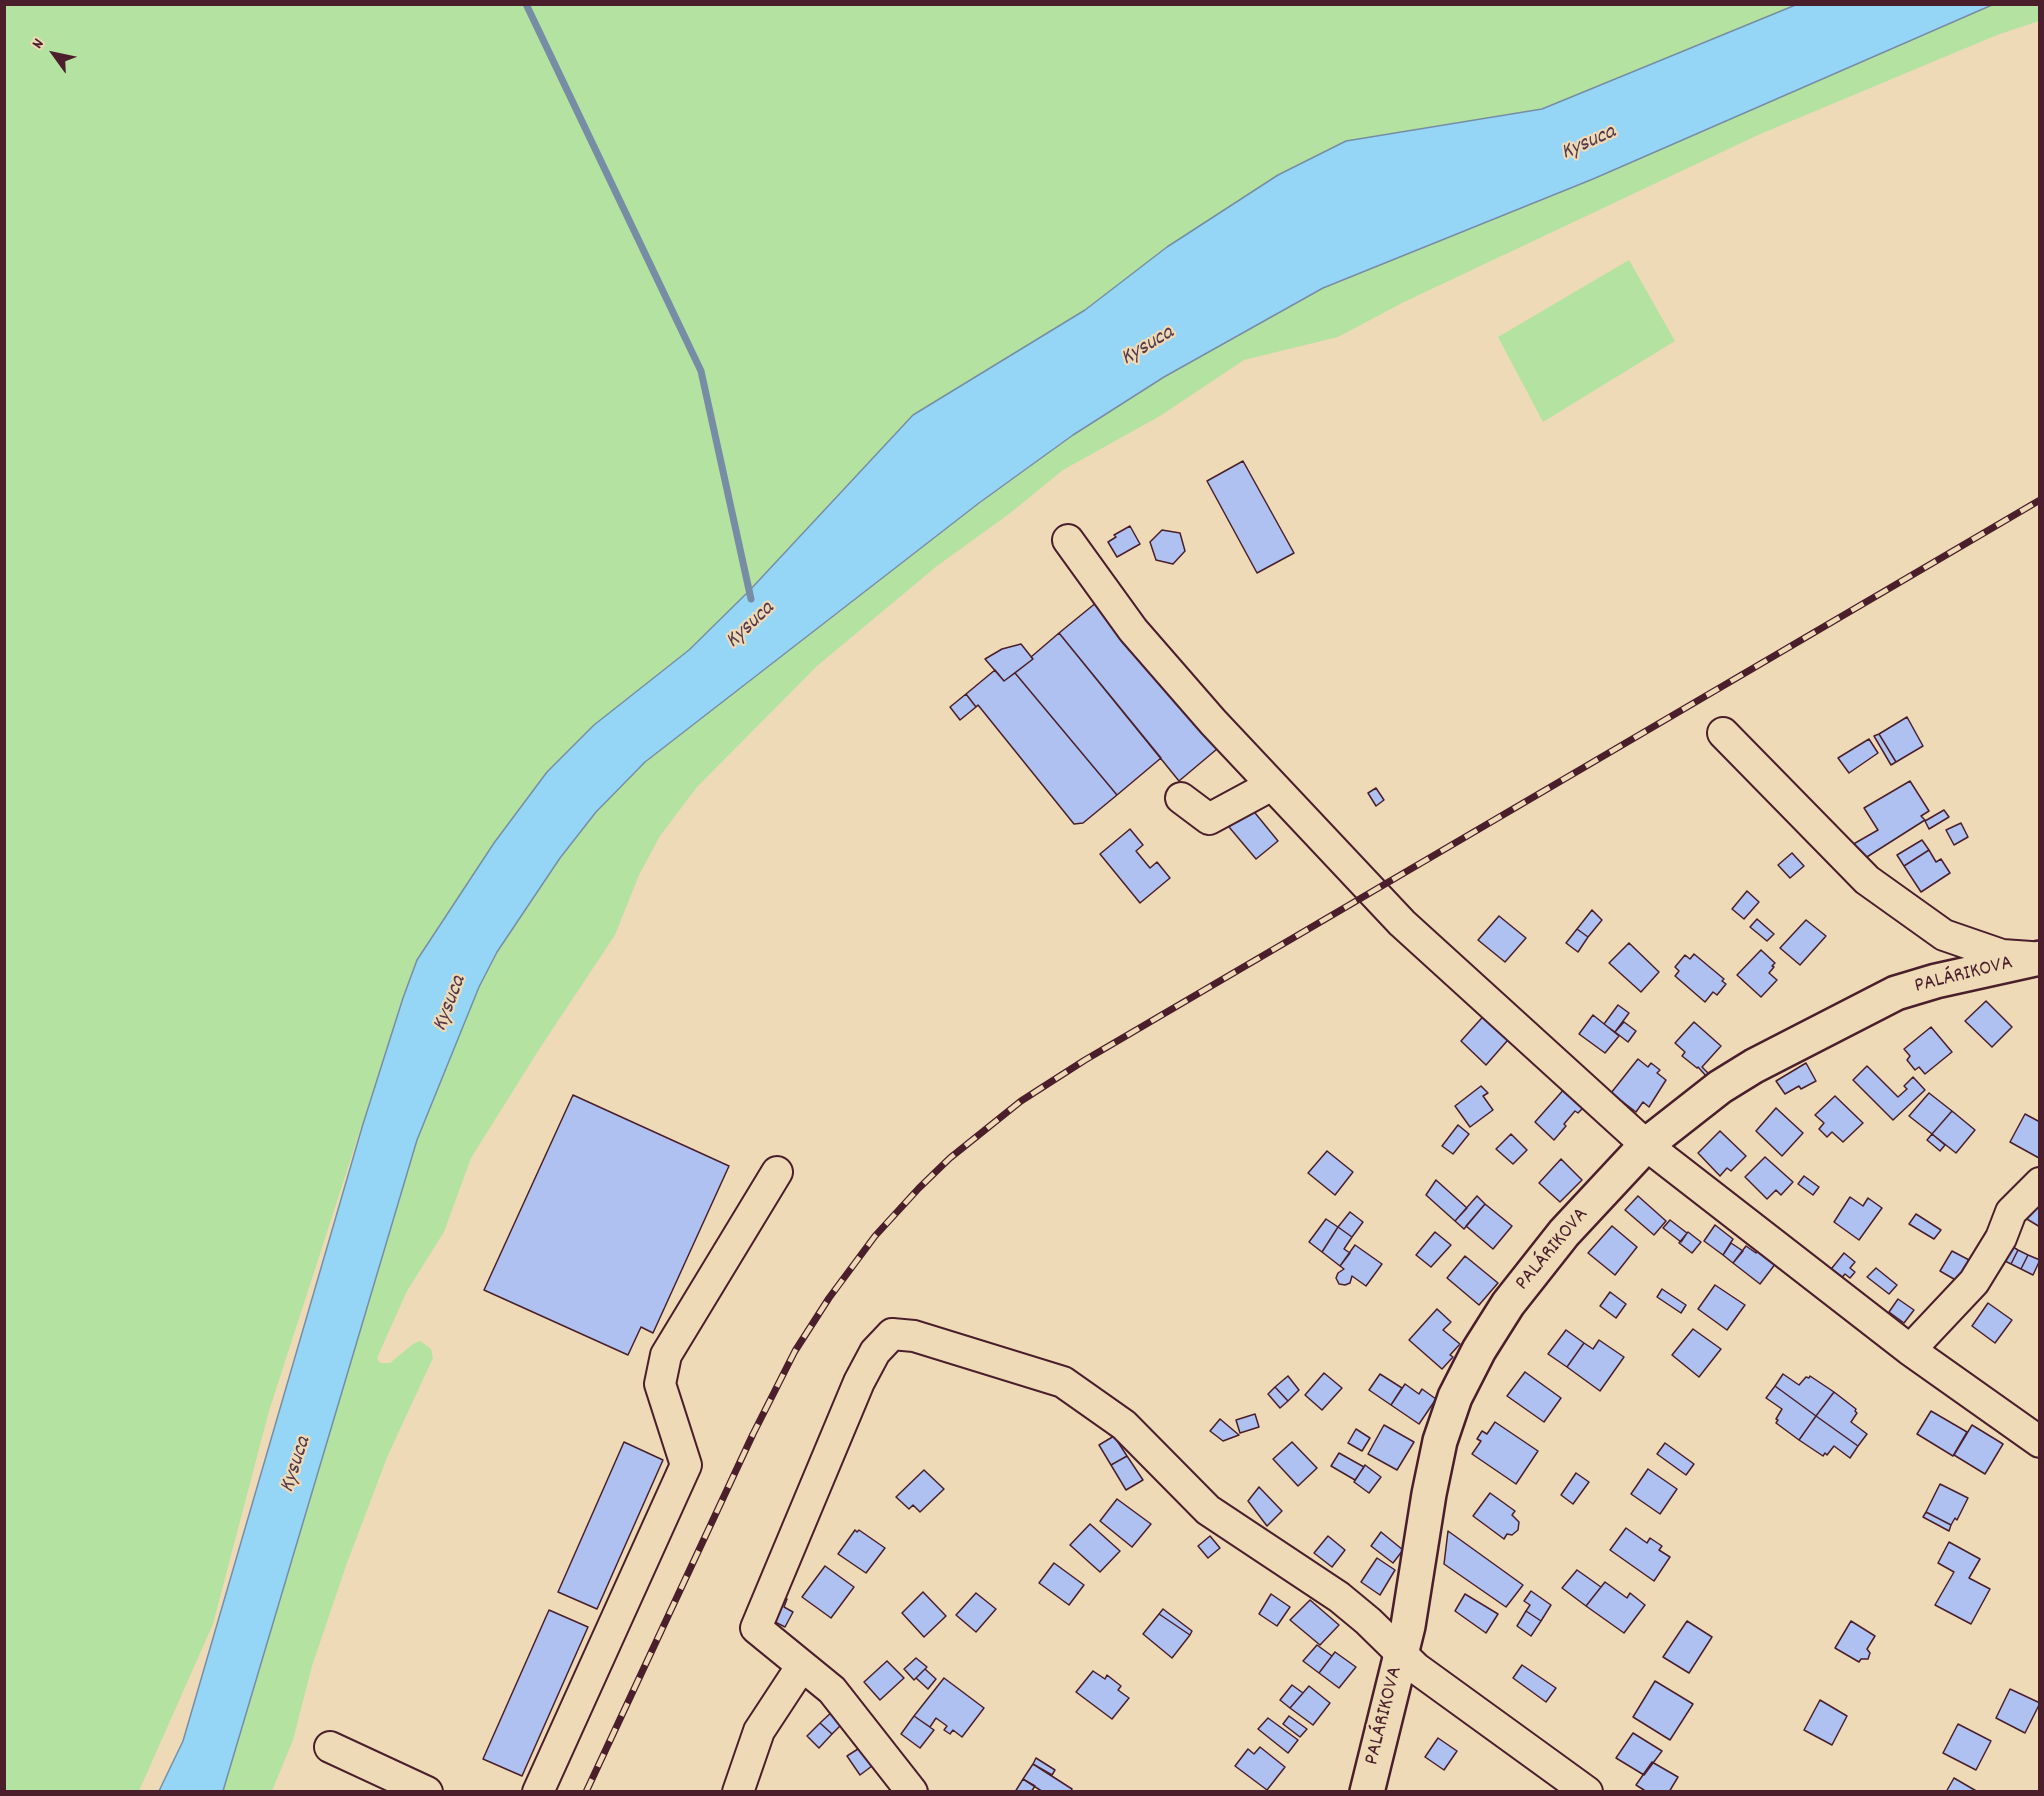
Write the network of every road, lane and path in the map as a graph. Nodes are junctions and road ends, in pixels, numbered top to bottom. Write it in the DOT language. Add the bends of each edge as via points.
graph roads {
  1 [pos="1068,540"];
  2 [pos="1723,733"];
  3 [pos="1272,785"];
  4 [pos="1181,798"];
  5 [pos="2039,958"];
  6 [pos="1646,1145"];
  7 [pos="777,1172"];
  8 [pos="2040,1183"];
  9 [pos="1911,1350"];
  10 [pos="2040,1442"];
  11 [pos="1400,1654"];
  12 [pos="801,1667"];
  13 [pos="330,1747"];
  14 [pos="428,1791"];
  15 [pos="538,1791"];
  16 [pos="738,1791"];
  17 [pos="912,1791"];
  18 [pos="1367,1791"];
  19 [pos="1587,1791"];
  1 -- 3 [label="street" via="1133,630"];
  2 -- 5 [label="street" via="1867,880 1944,935 2002,955"];
  3 -- 4 [label="street" via="1209,819"];
  3 -- 6 [label="street" via="1385,907"];
  5 -- 6 [label="main road, PALÁRIKOVA" via="1936,981 1870,1005 1754,1066"];
  6 -- 9 [label="street"];
  6 -- 11 [label="main road, PALÁRIKOVA" via="1564,1233 1508,1304 1455,1397 1440,1441"];
  7 -- 15 [label="street" via="666,1355 660,1384 686,1465"];
  8 -- 9 [label="street" via="2011,1212 2001,1238 1974,1282"];
  9 -- 10 [label="street"];
  11 -- 12 [label="street" via="1339,1597 1208,1510 1124,1425 1063,1382 914,1336 892,1334 874,1352 859,1382 756,1628"];
  11 -- 18 [label="main road, PALÁRIKOVA"];
  11 -- 19 [label="street"];
  12 -- 16 [label="street" via="759,1731"];
  12 -- 17 [label="street" via="832,1690"];
  13 -- 14 [label="street"];
}
